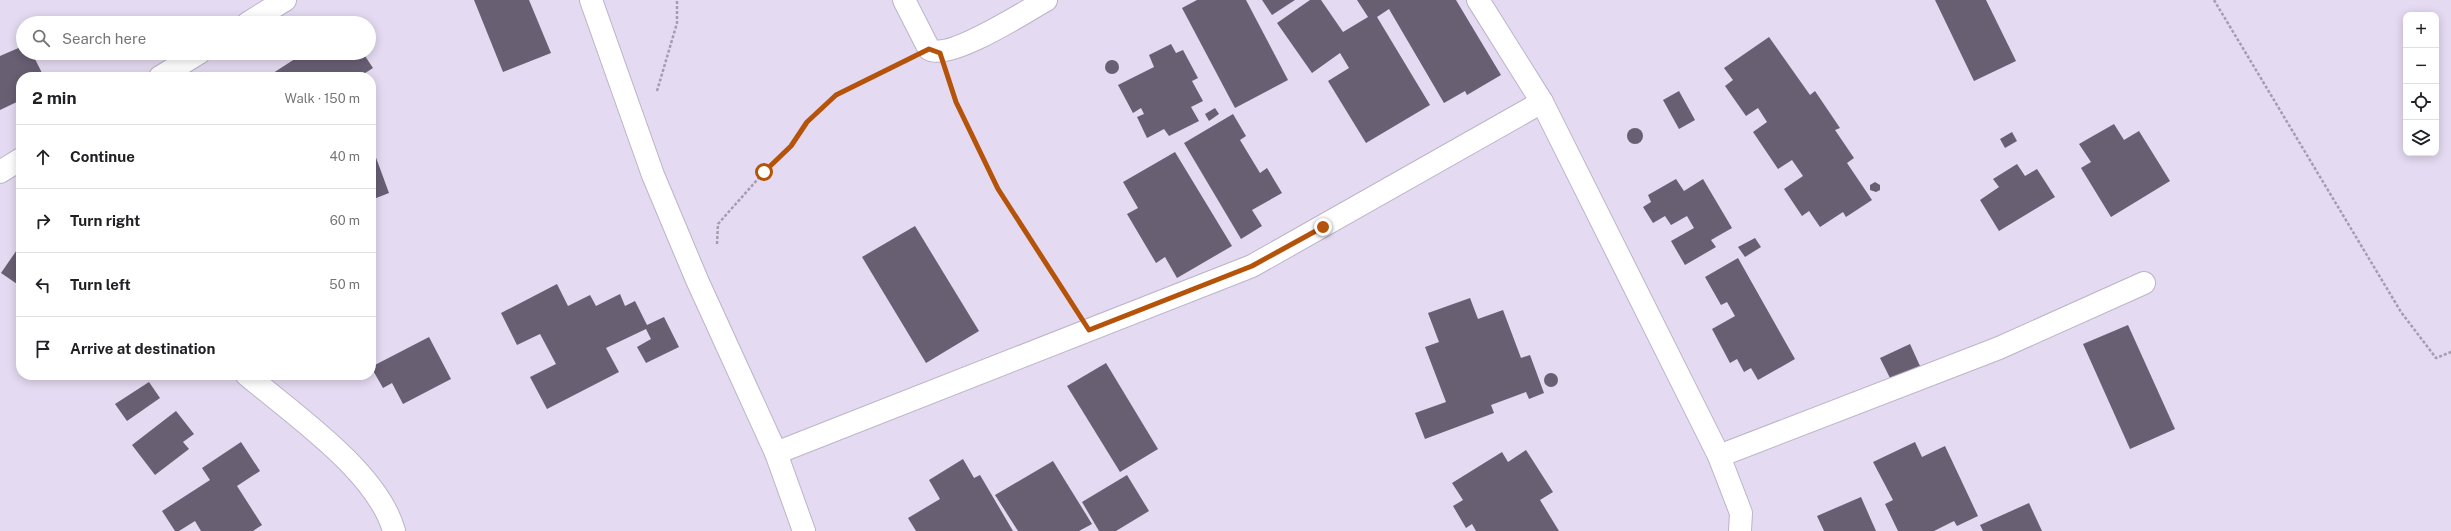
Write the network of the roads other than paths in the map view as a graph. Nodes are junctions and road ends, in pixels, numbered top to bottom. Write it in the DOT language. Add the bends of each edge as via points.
graph roads {
  1 [pos="285,0"];
  2 [pos="591,0"];
  3 [pos="904,0"];
  4 [pos="1046,0"];
  5 [pos="1478,0"];
  6 [pos="259,16"];
  7 [pos="188,60"];
  8 [pos="168,72"];
  9 [pos="1542,102"];
  10 [pos="2144,284"];
  11 [pos="253,380"];
  12 [pos="776,453"];
  13 [pos="1719,456"];
  14 [pos="394,531"];
  15 [pos="804,531"];
  16 [pos="1740,531"];
  1 -- 6 [label="street"];
  2 -- 12 [label="street" via="653,175 697,280"];
  3 -- 4 [label="street" via="934,51 966,45"];
  5 -- 9 [label="street"];
  7 -- 8 [label="street"];
  9 -- 12 [label="street" via="1252,266"];
  9 -- 13 [label="street"];
  10 -- 13 [label="street" via="2006,345"];
  11 -- 14 [label="street" via="345,458 390,517"];
  12 -- 15 [label="street"];
  13 -- 16 [label="street" via="1741,513"];
}
